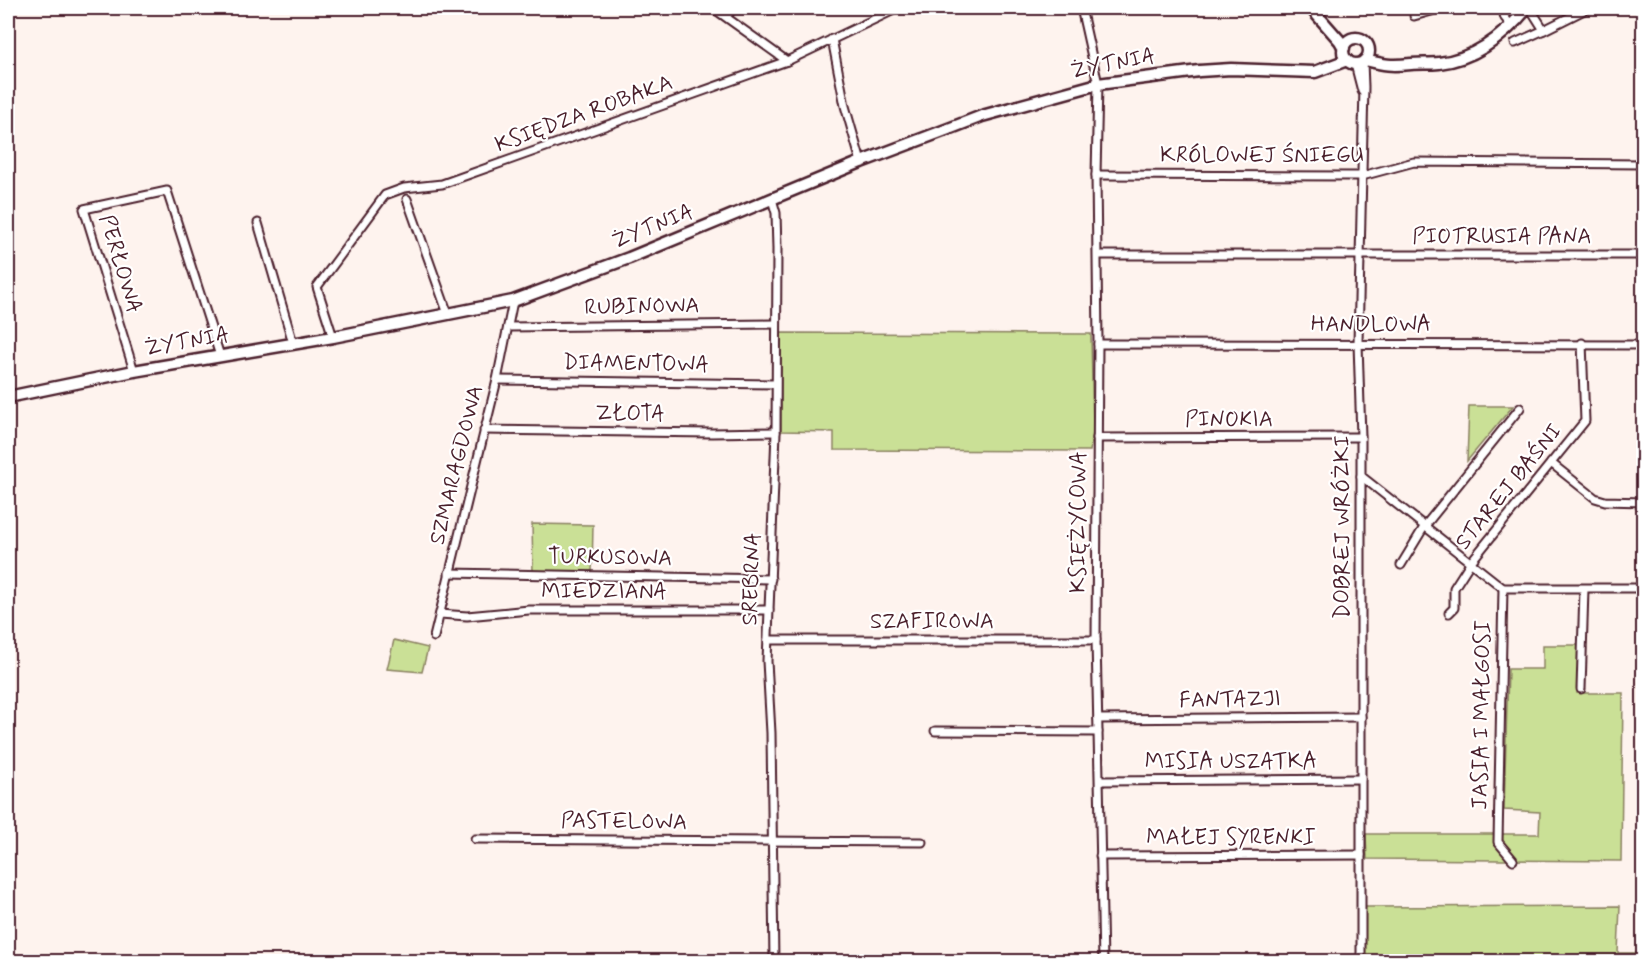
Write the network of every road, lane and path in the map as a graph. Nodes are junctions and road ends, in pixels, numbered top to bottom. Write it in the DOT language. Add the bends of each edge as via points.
graph roads {
  1 [pos="713,8"];
  2 [pos="735,8"];
  3 [pos="898,8"];
  4 [pos="1081,8"];
  5 [pos="1442,8"];
  6 [pos="1502,8"];
  7 [pos="1529,8"];
  8 [pos="1588,8"];
  9 [pos="884,10"];
  10 [pos="1313,10"];
  11 [pos="726,16"];
  12 [pos="1414,16"];
  13 [pos="1512,26"];
  14 [pos="1544,30"];
  15 [pos="1353,38"];
  16 [pos="832,39"];
  17 [pos="1515,43"];
  18 [pos="1355,56"];
  19 [pos="788,61"];
  20 [pos="1098,84"];
  21 [pos="861,162"];
  22 [pos="1644,164"];
  23 [pos="1096,175"];
  24 [pos="1362,176"];
  25 [pos="407,199"];
  26 [pos="772,199"];
  27 [pos="258,224"];
  28 [pos="1360,254"];
  29 [pos="1098,255"];
  30 [pos="1644,255"];
  31 [pos="513,301"];
  32 [pos="448,314"];
  33 [pos="776,324"];
  34 [pos="508,327"];
  35 [pos="333,337"];
  36 [pos="1358,343"];
  37 [pos="1582,343"];
  38 [pos="293,344"];
  39 [pos="1098,344"];
  40 [pos="1644,345"];
  41 [pos="220,356"];
  42 [pos="134,371"];
  43 [pos="496,380"];
  44 [pos="775,384"];
  45 [pos="8,397"];
  46 [pos="1520,408"];
  47 [pos="484,430"];
  48 [pos="776,432"];
  49 [pos="1361,437"];
  50 [pos="1097,438"];
  51 [pos="1551,464"];
  52 [pos="1361,476"];
  53 [pos="1644,502"];
  54 [pos="1424,527"];
  55 [pos="1470,563"];
  56 [pos="1401,565"];
  57 [pos="449,573"];
  58 [pos="771,579"];
  59 [pos="1503,588"];
  60 [pos="1644,588"];
  61 [pos="1584,589"];
  62 [pos="769,610"];
  63 [pos="1449,613"];
  64 [pos="440,614"];
  65 [pos="434,637"];
  66 [pos="768,640"];
  67 [pos="1096,640"];
  68 [pos="1581,689"];
  69 [pos="1361,717"];
  70 [pos="1098,719"];
  71 [pos="935,731"];
  72 [pos="1098,732"];
  73 [pos="1361,779"];
  74 [pos="1100,781"];
  75 [pos="475,839"];
  76 [pos="773,841"];
  77 [pos="922,842"];
  78 [pos="1361,855"];
  79 [pos="1100,856"];
  80 [pos="1514,860"];
  81 [pos="774,962"];
  82 [pos="1103,962"];
  83 [pos="1361,962"];
  1 -- 11 [label="street"];
  2 -- 11 [label="street"];
  3 -- 9 [label="street, KSIĘDZA ROBAKA"];
  4 -- 20 [label="street, KSIĘŻYCOWA"];
  5 -- 12 [label="street"];
  6 -- 13 [label="street"];
  7 -- 13 [label="street"];
  7 -- 14 [label="street"];
  8 -- 14 [label="street"];
  9 -- 16 [label="street, KSIĘDZA ROBAKA"];
  10 -- 15 [label="street" via="1342,34"];
  10 -- 18 [label="street"];
  11 -- 19 [label="street"];
  13 -- 18 [label="street" via="1467,55 1439,63 1388,66"];
  14 -- 17 [label="street"];
  15 -- 18 [label="street, ŻYTNIA" via="1347,42"];
  15 -- 18 [label="street" via="1365,41"];
  16 -- 19 [label="street, KSIĘDZA ROBAKA"];
  16 -- 21 [label="street"];
  18 -- 20 [label="street, ŻYTNIA" via="1336,57 1302,71 1199,70"];
  18 -- 24 [label="street, DOBREJ WRÓŻKI" via="1363,93"];
  19 -- 35 [label="street, KSIĘDZA ROBAKA" via="442,184 404,188 385,195 317,287"];
  20 -- 21 [label="street, ŻYTNIA" via="982,116"];
  20 -- 23 [label="street, KSIĘŻYCOWA"];
  21 -- 26 [label="street, ŻYTNIA"];
  22 -- 24 [label="street, KRÓLOWEJ ŚNIEGU" via="1414,162"];
  23 -- 24 [label="street, KRÓLOWEJ ŚNIEGU"];
  23 -- 29 [label="street, KSIĘŻYCOWA"];
  24 -- 28 [label="street, DOBREJ WRÓŻKI"];
  25 -- 32 [label="street"];
  26 -- 31 [label="street, ŻYTNIA"];
  26 -- 33 [label="street, SREBRNA" via="776,213"];
  27 -- 38 [label="street"];
  28 -- 29 [label="street, PIOTRUSIA PANA"];
  28 -- 30 [label="street, PIOTRUSIA PANA"];
  28 -- 36 [label="street, DOBREJ WRÓŻKI"];
  29 -- 39 [label="street, KSIĘŻYCOWA"];
  31 -- 32 [label="street, ŻYTNIA"];
  31 -- 34 [label="street, SZMARAGDOWA"];
  32 -- 35 [label="street, ŻYTNIA"];
  33 -- 34 [label="street, RUBINOWA"];
  33 -- 44 [label="street, SREBRNA"];
  34 -- 43 [label="street, SZMARAGDOWA"];
  35 -- 38 [label="street, ŻYTNIA"];
  36 -- 37 [label="street, HANDLOWA"];
  36 -- 39 [label="street, HANDLOWA"];
  36 -- 49 [label="street, DOBREJ WRÓŻKI"];
  37 -- 40 [label="street, HANDLOWA"];
  37 -- 51 [label="street, STAREJ BAŚNI" via="1585,421"];
  38 -- 41 [label="street, ŻYTNIA"];
  39 -- 50 [label="street, KSIĘŻYCOWA"];
  41 -- 42 [label="street, ŻYTNIA"];
  41 -- 42 [label="street, PERŁOWA" via="167,191 84,209"];
  42 -- 45 [label="street, ŻYTNIA"];
  43 -- 44 [label="street, DIAMENTOWA"];
  43 -- 47 [label="street, SZMARAGDOWA"];
  44 -- 48 [label="street, SREBRNA"];
  46 -- 54 [label="street"];
  47 -- 48 [label="street, ZŁOTA"];
  47 -- 57 [label="street, SZMARAGDOWA"];
  48 -- 58 [label="street, SREBRNA"];
  49 -- 50 [label="street, PINOKIA"];
  49 -- 52 [label="street, DOBREJ WRÓŻKI"];
  50 -- 67 [label="street, KSIĘŻYCOWA"];
  51 -- 53 [label="street" via="1595,498"];
  51 -- 55 [label="street, STAREJ BAŚNI"];
  52 -- 54 [label="street"];
  52 -- 69 [label="street, DOBREJ WRÓŻKI"];
  54 -- 55 [label="street"];
  54 -- 56 [label="street"];
  55 -- 59 [label="street"];
  55 -- 63 [label="street, STAREJ BAŚNI" via="1454,588 1454,608"];
  57 -- 58 [label="street, TURKUSOWA"];
  57 -- 64 [label="street, SZMARAGDOWA"];
  58 -- 62 [label="street, SREBRNA"];
  59 -- 61 [label="street"];
  59 -- 80 [label="street, JASIA I MAŁGOSI" via="1498,842"];
  60 -- 61 [label="street"];
  61 -- 68 [label="street"];
  62 -- 64 [label="street, MIEDZIANA"];
  62 -- 66 [label="street, SREBRNA"];
  64 -- 65 [label="street, SZMARAGDOWA"];
  66 -- 67 [label="street, SZAFIROWA"];
  66 -- 76 [label="street, SREBRNA"];
  67 -- 70 [label="street, KSIĘŻYCOWA"];
  69 -- 70 [label="street, FANTAZJI"];
  69 -- 73 [label="street, DOBREJ WRÓŻKI"];
  70 -- 72 [label="street, KSIĘŻYCOWA"];
  71 -- 72 [label="street"];
  72 -- 74 [label="street, KSIĘŻYCOWA"];
  73 -- 74 [label="street, MISIA USZATKA"];
  73 -- 78 [label="street, DOBREJ WRÓŻKI"];
  74 -- 79 [label="street, KSIĘŻYCOWA"];
  75 -- 76 [label="street, PASTELOWA"];
  76 -- 77 [label="street, PASTELOWA"];
  76 -- 81 [label="street, SREBRNA"];
  78 -- 79 [label="street, MAŁEJ SYRENKI"];
  78 -- 83 [label="street, DOBREJ WRÓŻKI"];
  79 -- 82 [label="street, KSIĘŻYCOWA"];
}
